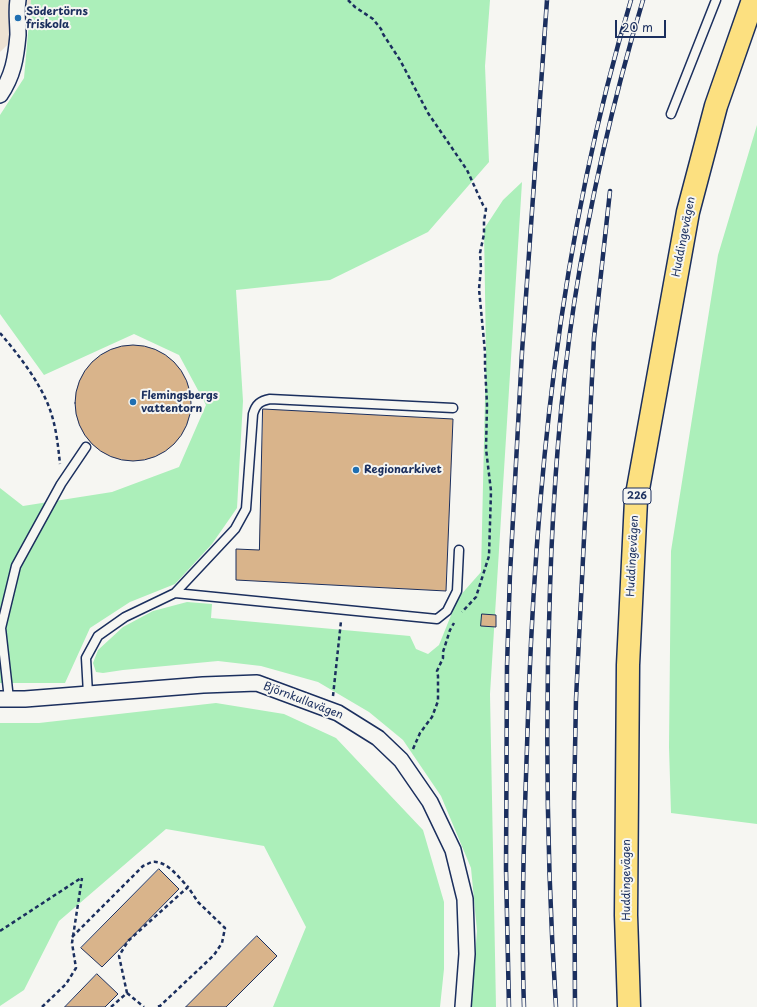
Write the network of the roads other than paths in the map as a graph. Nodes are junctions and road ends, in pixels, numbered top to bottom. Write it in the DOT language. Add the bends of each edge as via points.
graph roads {
  1 [pos="18,0"];
  2 [pos="716,0"];
  3 [pos="753,0"];
  4 [pos="0,95"];
  5 [pos="671,114"];
  6 [pos="453,408"];
  7 [pos="86,447"];
  8 [pos="459,550"];
  9 [pos="175,593"];
  10 [pos="88,694"];
  11 [pos="5,699"];
  12 [pos="463,1007"];
  13 [pos="629,1007"];
  1 -- 4 [label="street" via="18,35 12,73"];
  2 -- 5 [label="lane"];
  3 -- 13 [label="main road, Huddingevägen / 226" via="716,106 688,212 636,500 628,665 626,915"];
  6 -- 9 [label="lane" via="270,399 261,401 255,406 253,414 246,509 235,529"];
  7 -- 11 [label="lane" via="61,484 16,566 1,628"];
  8 -- 9 [label="lane" via="457,590 447,612 438,619"];
  9 -- 10 [label="lane" via="125,617 98,636 86,658"];
  10 -- 11 [label="street, Björnkullavägen"];
  10 -- 12 [label="street, Björnkullavägen" via="203,685 257,684 338,713 378,738 406,766 430,802 453,850 465,899 467,954"];
}
